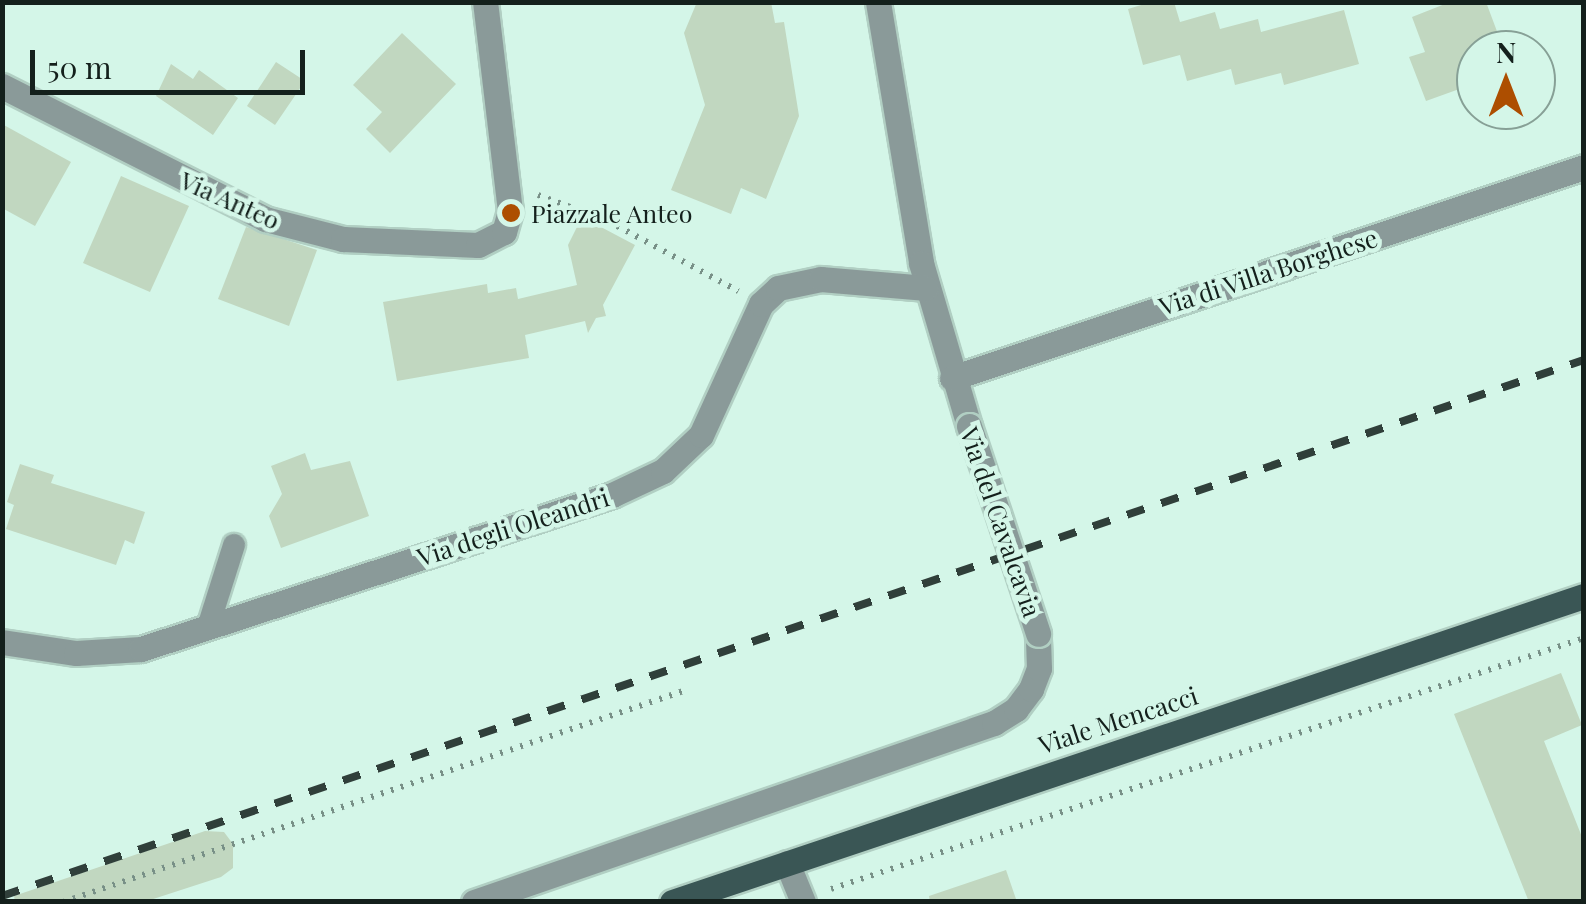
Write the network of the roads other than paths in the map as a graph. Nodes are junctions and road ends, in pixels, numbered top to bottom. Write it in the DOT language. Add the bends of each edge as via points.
graph roads {
  1 [pos="485,2"];
  2 [pos="878,2"];
  3 [pos="2,86"];
  4 [pos="1584,167"];
  5 [pos="926,288"];
  6 [pos="952,378"];
  7 [pos="234,544"];
  8 [pos="1584,596"];
  9 [pos="208,627"];
  10 [pos="2,642"];
  11 [pos="787,863"];
  12 [pos="802,900"];
  13 [pos="474,902"];
  14 [pos="672,902"];
  1 -- 3 [label="street, Via Anteo" via="510,211 504,232 478,246 343,239 265,219"];
  2 -- 5 [label="street, Via del Cavalcavia"];
  4 -- 6 [label="street, Via di Villa Borghese"];
  5 -- 6 [label="street, Via del Cavalcavia"];
  5 -- 9 [label="street, Via degli Oleandri" via="810,280 778,288 761,304 701,435 650,479"];
  6 -- 13 [label="street, Via del Cavalcavia, bridge" via="1038,634 1038,668 1016,710"];
  7 -- 9 [label="lane"];
  8 -- 11 [label="main road, Viale Mencacci"];
  9 -- 10 [label="street, Via degli Oleandri" via="112,653 41,651"];
  11 -- 12 [label="street"];
  11 -- 14 [label="main road, Viale Mencacci"];
}
